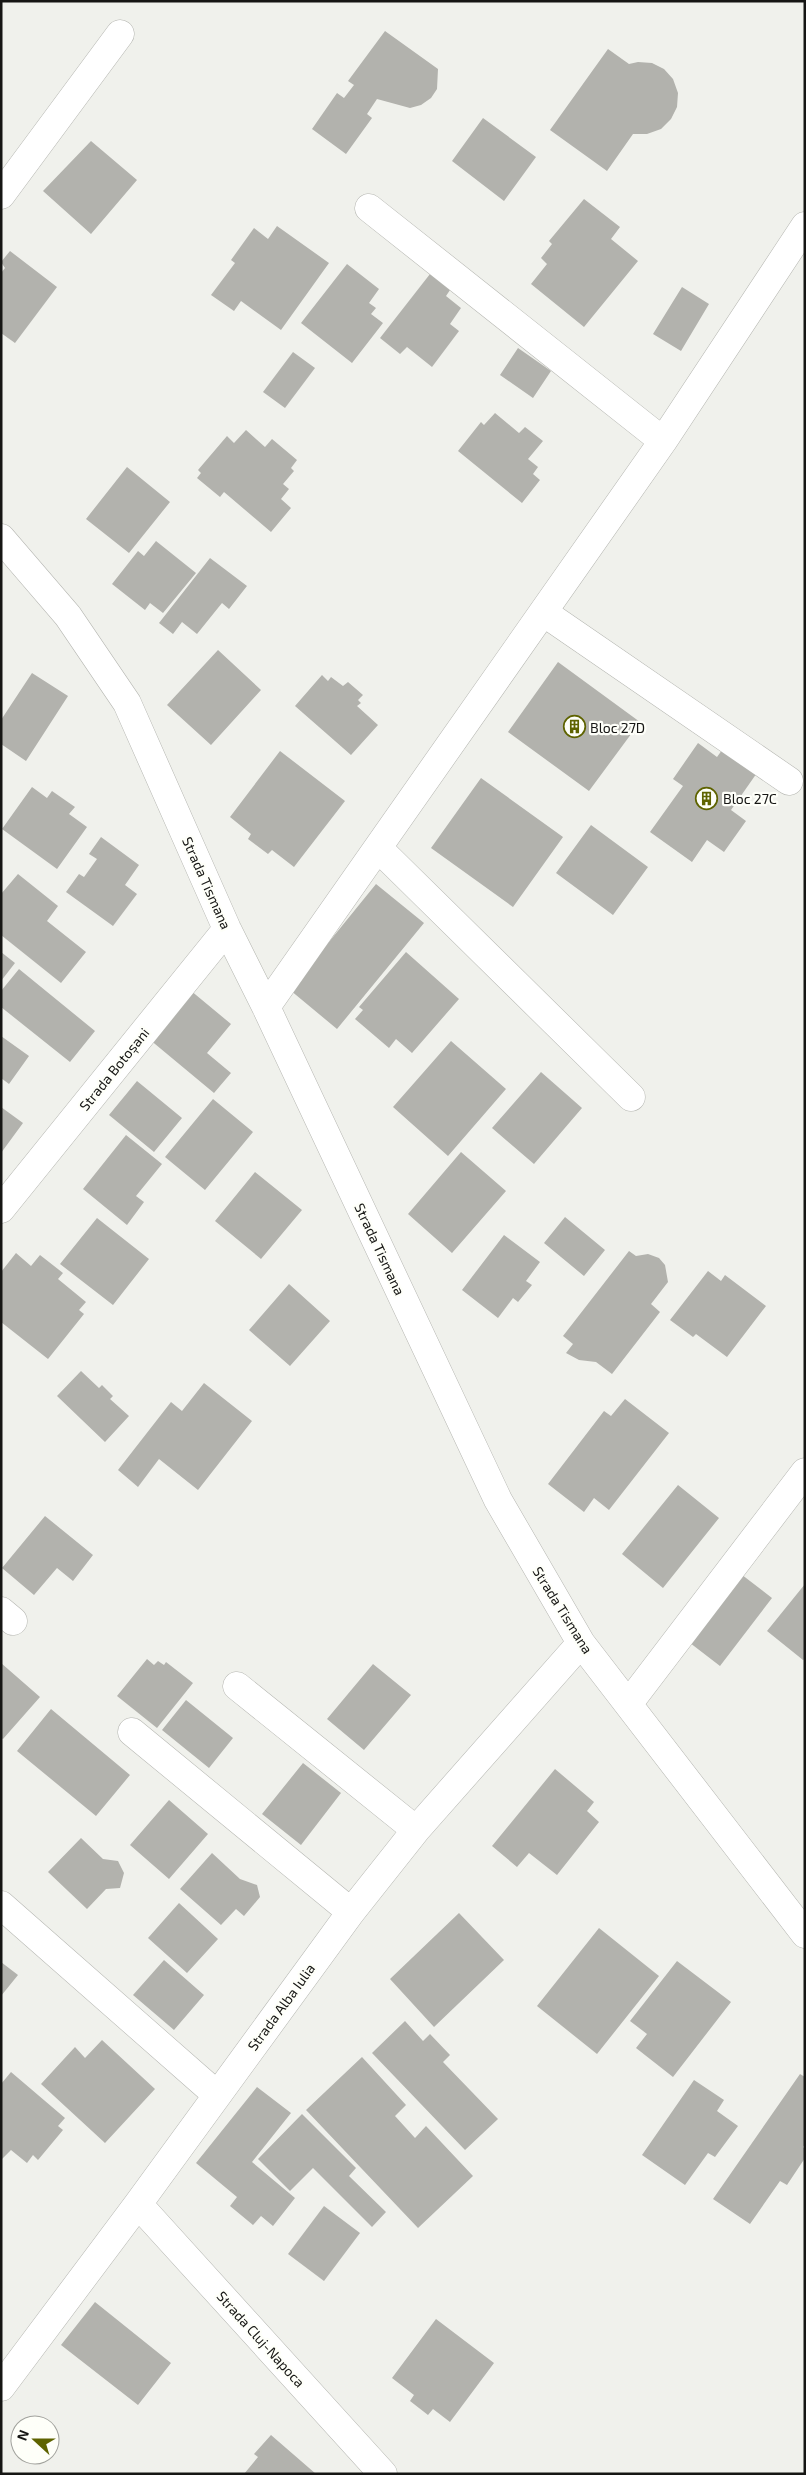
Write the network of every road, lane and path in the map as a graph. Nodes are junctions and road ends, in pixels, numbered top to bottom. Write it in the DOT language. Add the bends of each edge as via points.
graph roads {
  1 [pos="120,34"];
  2 [pos="1,195"];
  3 [pos="369,208"];
  4 [pos="805,226"];
  5 [pos="663,441"];
  6 [pos="1,538"];
  7 [pos="543,612"];
  8 [pos="788,781"];
  9 [pos="378,848"];
  10 [pos="227,929"];
  11 [pos="266,1007"];
  12 [pos="631,1097"];
  13 [pos="1,1208"];
  14 [pos="805,1472"];
  15 [pos="581,1643"];
  16 [pos="237,1686"];
  17 [pos="630,1703"];
  18 [pos="132,1732"];
  19 [pos="416,1830"];
  20 [pos="1,1905"];
  21 [pos="351,1912"];
  22 [pos="805,1934"];
  23 [pos="216,2094"];
  24 [pos="138,2204"];
  25 [pos="1,2387"];
  26 [pos="383,2474"];
  1 -- 2 [label="street"];
  3 -- 5 [label="street"];
  4 -- 5 [label="street"];
  5 -- 7 [label="street"];
  6 -- 10 [label="street, Strada Tismana" via="68,616 127,703"];
  7 -- 8 [label="street"];
  7 -- 9 [label="street"];
  9 -- 11 [label="street"];
  9 -- 12 [label="street"];
  10 -- 11 [label="street, Strada Tismana"];
  10 -- 13 [label="street, Strada Botoșani"];
  11 -- 15 [label="street, Strada Tismana" via="498,1500"];
  14 -- 17 [label="street"];
  15 -- 17 [label="street, Strada Tismana"];
  15 -- 19 [label="street, Strada Alba Iulia"];
  16 -- 19 [label="street"];
  17 -- 22 [label="street, Strada Tismana"];
  18 -- 21 [label="street"];
  19 -- 21 [label="street, Strada Alba Iulia"];
  20 -- 23 [label="street"];
  21 -- 23 [label="street, Strada Alba Iulia"];
  23 -- 24 [label="street, Strada Alba Iulia"];
  24 -- 25 [label="street, Strada Alba Iulia"];
  24 -- 26 [label="street, Strada Cluj-Napoca"];
}
